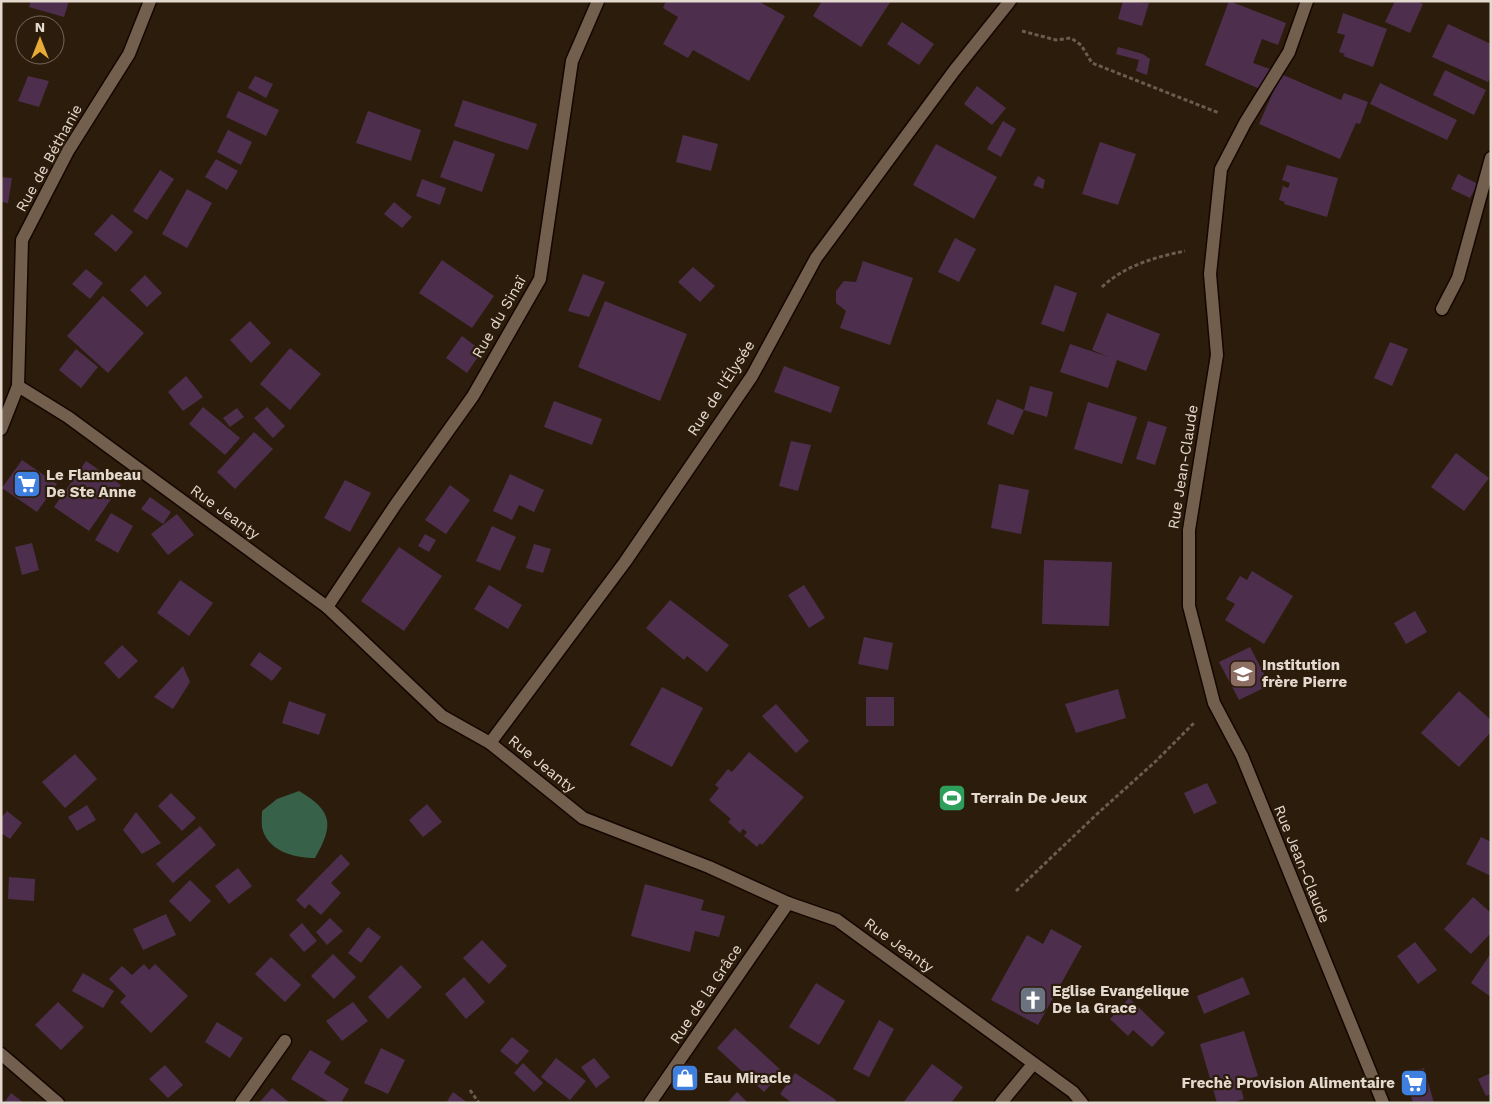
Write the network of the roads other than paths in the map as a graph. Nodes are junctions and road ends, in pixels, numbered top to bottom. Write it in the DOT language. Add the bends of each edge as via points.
graph roads {
  1 [pos="150,1"];
  2 [pos="598,1"];
  3 [pos="1010,1"];
  4 [pos="1307,1"];
  5 [pos="1491,158"];
  6 [pos="1442,309"];
  7 [pos="18,386"];
  8 [pos="1,429"];
  9 [pos="328,607"];
  10 [pos="490,743"];
  11 [pos="788,903"];
  12 [pos="285,1041"];
  13 [pos="1,1054"];
  14 [pos="1033,1064"];
  15 [pos="58,1103"];
  16 [pos="241,1103"];
  17 [pos="650,1103"];
  18 [pos="1001,1103"];
  19 [pos="1082,1103"];
  20 [pos="1383,1103"];
  1 -- 7 [label="street, Rue de Béthanie" via="129,54 68,151 22,240"];
  2 -- 9 [label="street, Rue du Sinaï" via="572,62 540,279 473,396"];
  3 -- 10 [label="street, Rue de l'Élysée" via="954,71 816,258 752,376 624,562"];
  4 -- 20 [label="street, Rue Jean-Claude" via="1289,52 1221,169 1210,274 1218,355 1189,530 1189,606 1214,702 1242,756"];
  5 -- 6 [label="street" via="1458,278"];
  7 -- 8 [label="street, Rue de Béthanie"];
  7 -- 9 [label="street, Rue Jeanty" via="68,416"];
  9 -- 10 [label="street, Rue Jeanty" via="442,716"];
  10 -- 11 [label="street, Rue Jeanty" via="583,818 708,867"];
  11 -- 14 [label="street, Rue Jeanty" via="837,920"];
  11 -- 17 [label="street, Rue de la Grâce"];
  12 -- 16 [label="street"];
  13 -- 15 [label="street"];
  14 -- 18 [label="street"];
  14 -- 19 [label="street, Rue Jeanty" via="1073,1092"];
}
